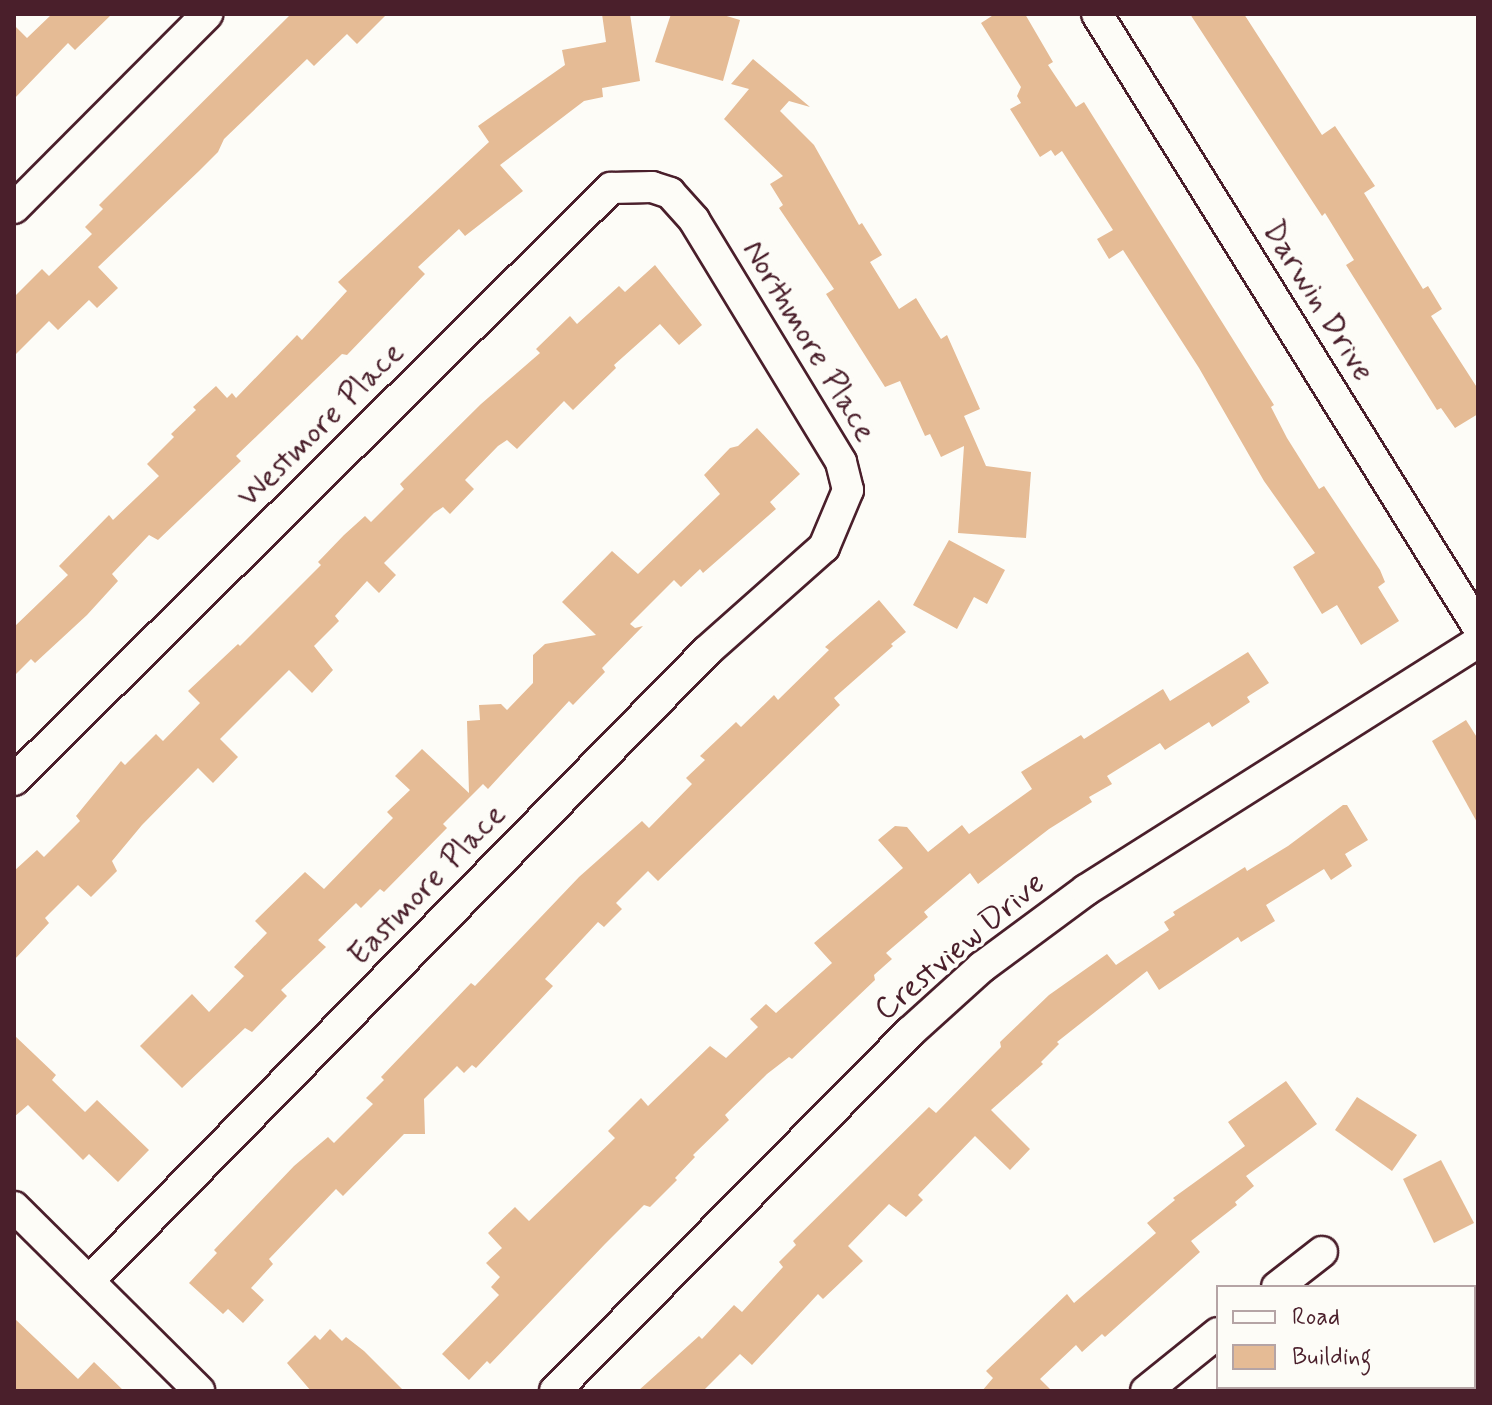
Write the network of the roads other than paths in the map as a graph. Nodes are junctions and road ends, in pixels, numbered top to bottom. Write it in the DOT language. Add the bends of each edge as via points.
graph roads {
  1 [pos="207,14"];
  2 [pos="1097,14"];
  3 [pos="14,208"];
  4 [pos="694,220"];
  5 [pos="824,547"];
  6 [pos="1478,627"];
  7 [pos="1478,642"];
  8 [pos="14,780"];
  9 [pos="14,1207"];
  10 [pos="1322,1252"];
  11 [pos="89,1281"];
  12 [pos="1280,1285"];
  13 [pos="1216,1335"];
  14 [pos="199,1391"];
  15 [pos="555,1391"];
  16 [pos="1146,1391"];
  1 -- 3 [label="street"];
  2 -- 6 [label="street, Darwin Drive"];
  4 -- 5 [label="street, Northmore Place" via="841,462 848,490"];
  4 -- 8 [label="street, Westmore Place" via="670,193 652,187 611,188"];
  5 -- 11 [label="street, Eastmore Place" via="707,651"];
  7 -- 15 [label="street, Crestview Drive" via="1086,890 982,967 910,1032"];
  9 -- 11 [label="street"];
  10 -- 12 [label="street"];
  11 -- 14 [label="street"];
  13 -- 16 [label="street"];
}
